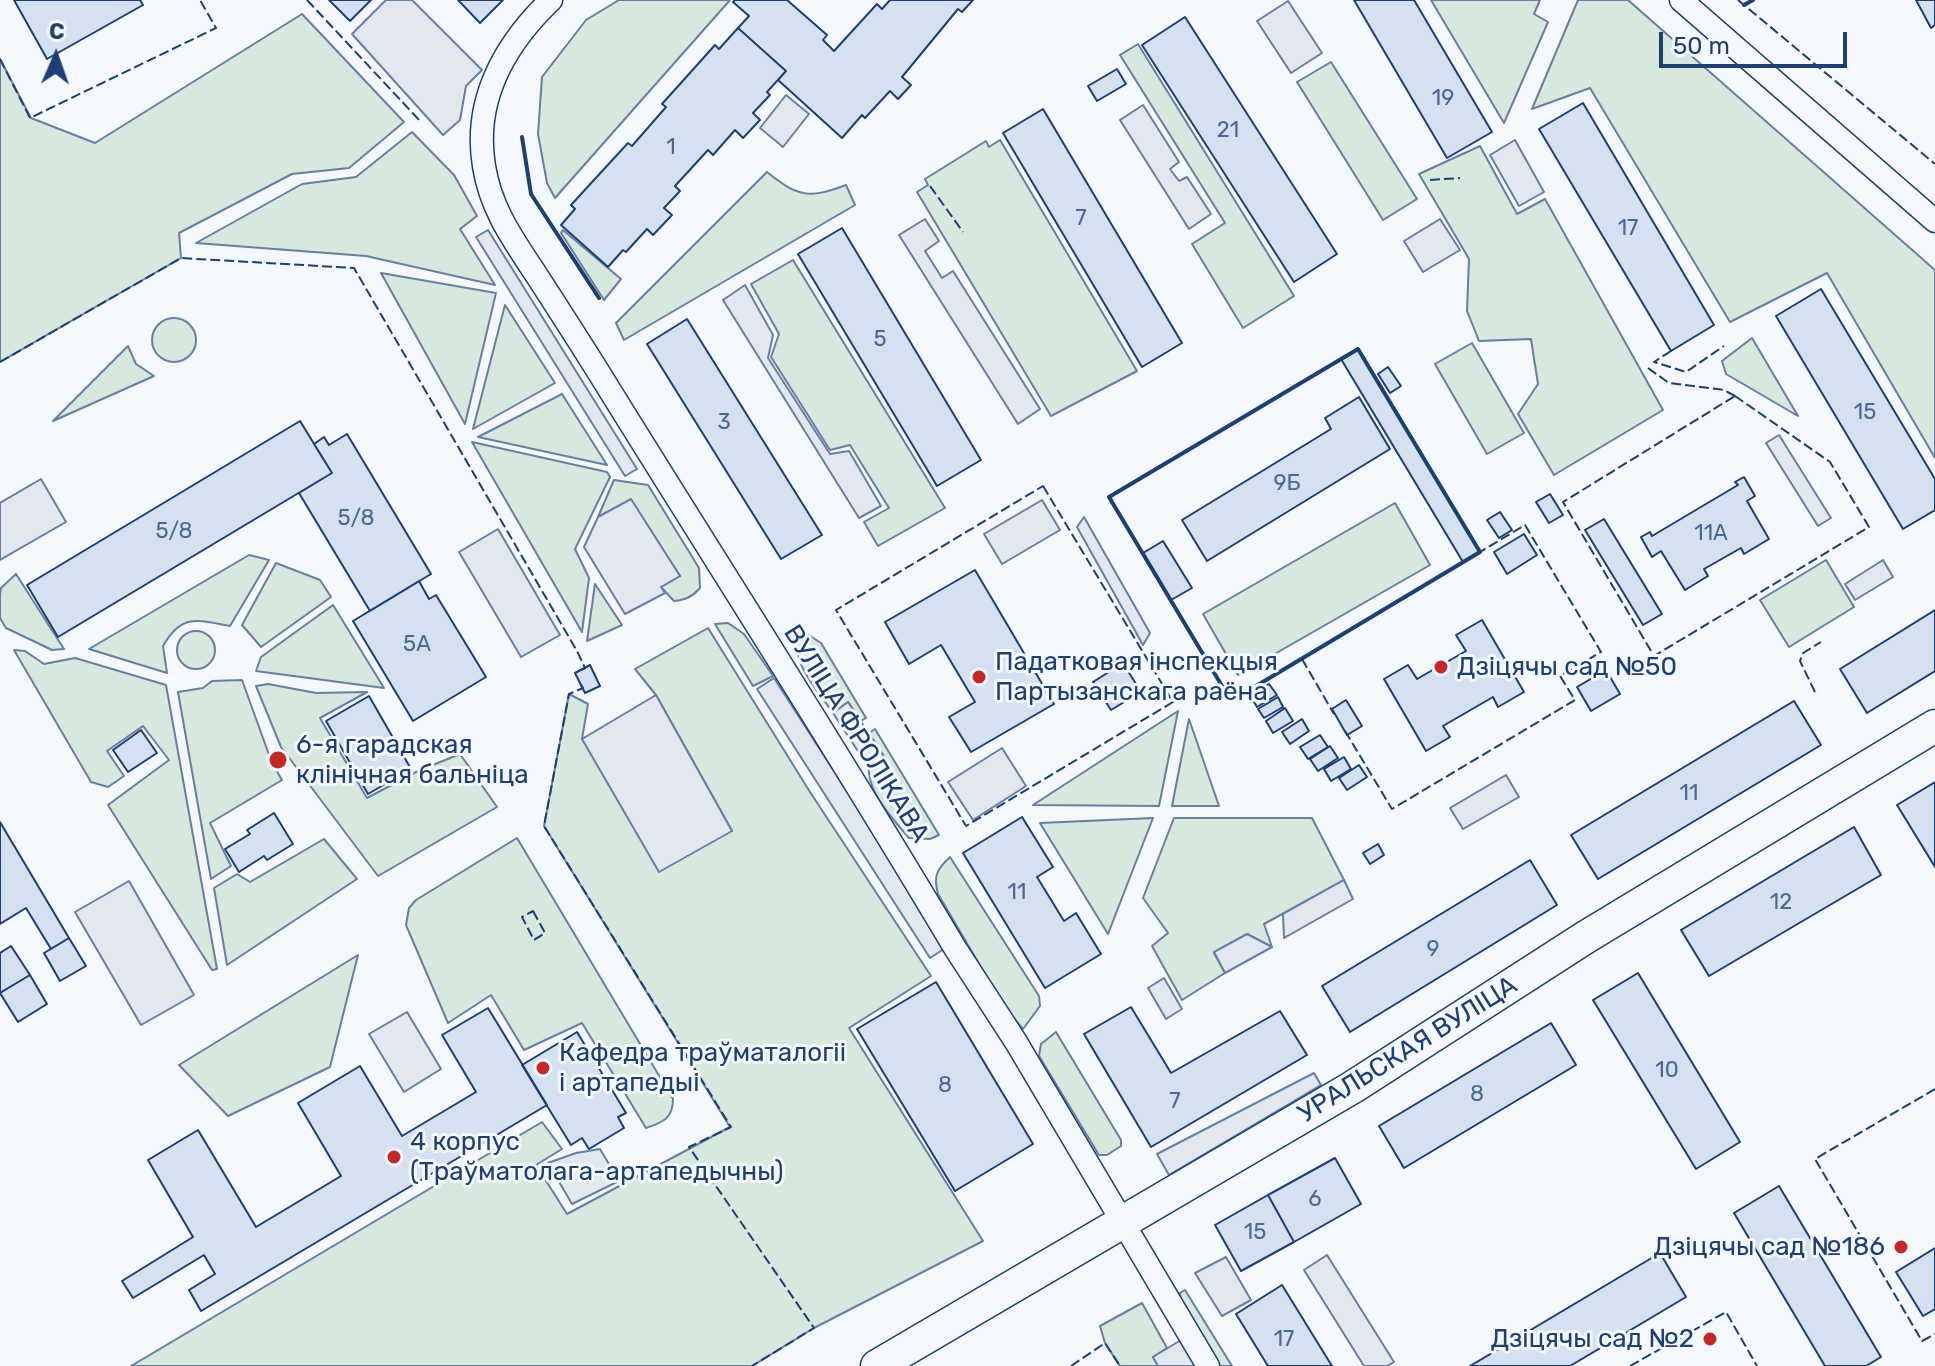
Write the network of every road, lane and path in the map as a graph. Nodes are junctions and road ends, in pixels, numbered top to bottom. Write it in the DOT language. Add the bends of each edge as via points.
graph roads {
  1 [pos="551,0"];
  2 [pos="1688,6"];
  3 [pos="1935,221"];
  4 [pos="1935,726"];
  5 [pos="1124,1222"];
  6 [pos="877,1366"];
  7 [pos="1208,1366"];
  1 -- 5 [label="street, ВУЛІЦА ФРОЛІКАВА" via="504,55 491,84 481,125 495,210"];
  2 -- 3 [label="street"];
  4 -- 5 [label="street, УРАЛЬСКАЯ ВУЛІЦА" via="1594,932 1353,1087"];
  5 -- 6 [label="street, УРАЛЬСКАЯ ВУЛІЦА"];
  5 -- 7 [label="street, ВУЛІЦА ФРОЛІКАВА"];
}
